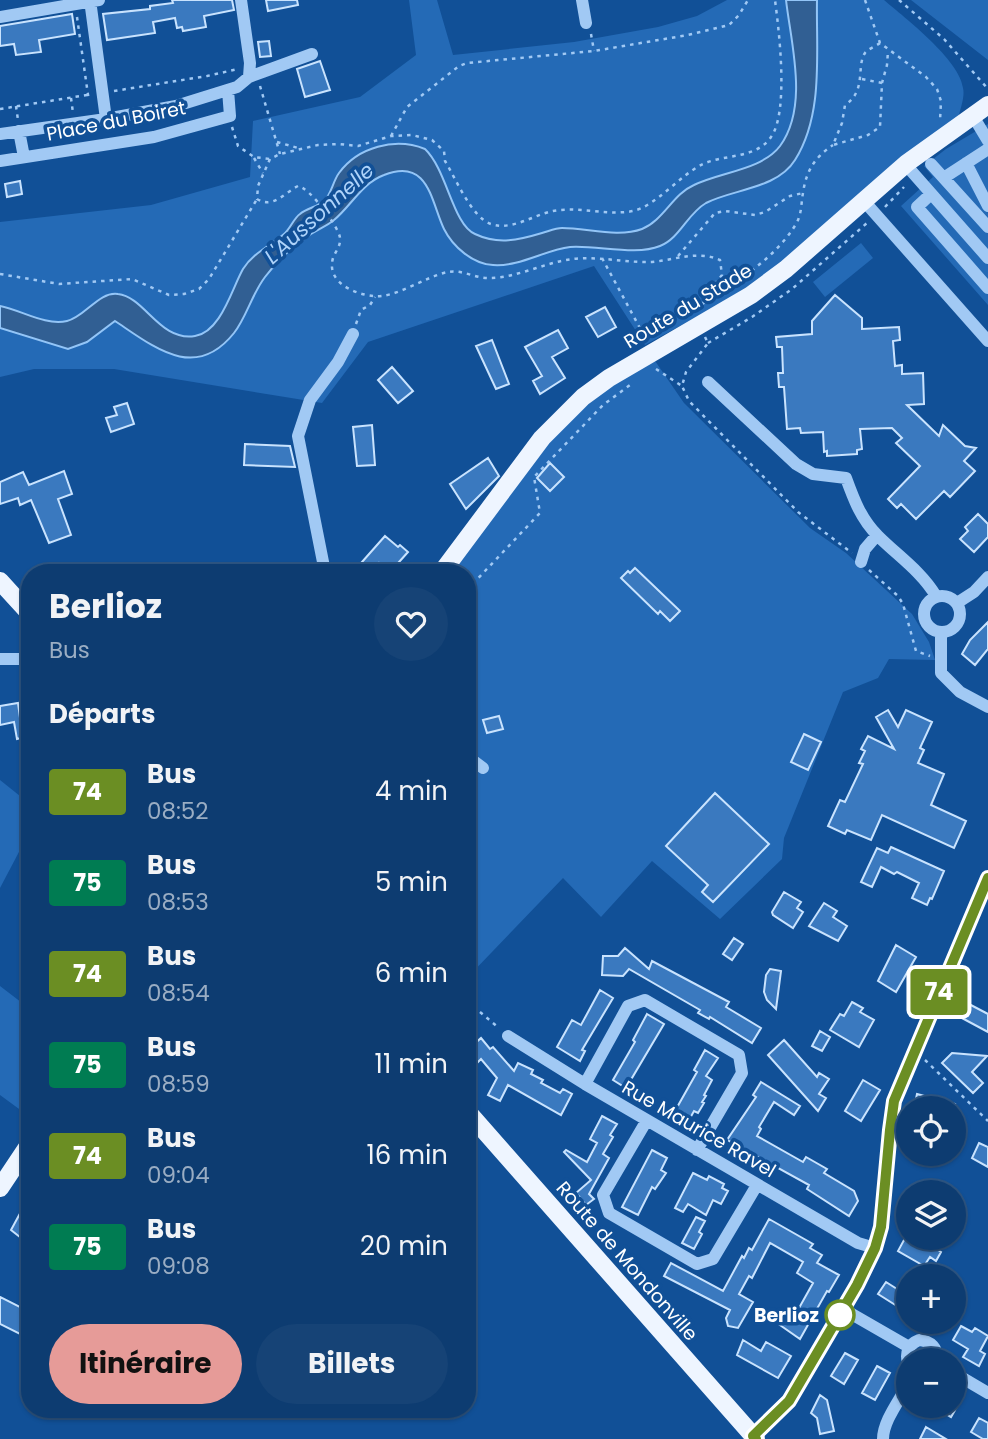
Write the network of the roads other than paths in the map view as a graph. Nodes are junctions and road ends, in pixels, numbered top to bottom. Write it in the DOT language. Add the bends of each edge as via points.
graph roads {
  1 [pos="241,0"];
  2 [pos="583,0"];
  3 [pos="93,1"];
  4 [pos="0,17"];
  5 [pos="586,23"];
  6 [pos="312,54"];
  7 [pos="247,73"];
  8 [pos="228,90"];
  9 [pos="988,105"];
  10 [pos="973,116"];
  11 [pos="106,119"];
  12 [pos="19,131"];
  13 [pos="0,134"];
  14 [pos="988,141"];
  15 [pos="988,149"];
  16 [pos="24,157"];
  17 [pos="0,160"];
  18 [pos="966,163"];
  19 [pos="931,164"];
  20 [pos="906,165"];
  21 [pos="945,177"];
  22 [pos="931,194"];
  23 [pos="864,201"];
  24 [pos="988,206"];
  25 [pos="988,227"];
  26 [pos="986,256"];
  27 [pos="970,268"];
  28 [pos="988,288"];
  29 [pos="353,334"];
  30 [pos="988,341"];
  31 [pos="708,382"];
  32 [pos="877,535"];
  33 [pos="861,562"];
  34 [pos="323,564"];
  35 [pos="448,564"];
  36 [pos="988,577"];
  37 [pos="0,581"];
  38 [pos="936,596"];
  39 [pos="957,603"];
  40 [pos="21,604"];
  41 [pos="941,632"];
  42 [pos="0,659"];
  43 [pos="21,659"];
  44 [pos="988,707"];
  45 [pos="476,763"];
  46 [pos="483,768"];
  47 [pos="988,878"];
  48 [pos="508,1036"];
  49 [pos="585,1084"];
  50 [pos="647,1120"];
  51 [pos="476,1121"];
  52 [pos="697,1150"];
  53 [pos="21,1156"];
  54 [pos="757,1185"];
  55 [pos="0,1188"];
  56 [pos="875,1248"];
  57 [pos="843,1309"];
  58 [pos="909,1348"];
  59 [pos="935,1348"];
  60 [pos="966,1380"];
  61 [pos="988,1393"];
  62 [pos="896,1407"];
  63 [pos="754,1437"];
  64 [pos="883,1439"];
  1 -- 7 [label="street" via="250,63"];
  2 -- 5 [label="street"];
  3 -- 4 [label="street"];
  3 -- 11 [label="street"];
  6 -- 7 [label="street"];
  7 -- 8 [label="street"];
  8 -- 11 [label="street" via="176,106"];
  8 -- 16 [label="street, Place du Boiret" via="230,116 154,137"];
  9 -- 10 [label="main road, Route du Stade"];
  10 -- 14 [label="street"];
  10 -- 20 [label="main road, Route du Stade"];
  11 -- 12 [label="street"];
  12 -- 13 [label="street"];
  12 -- 16 [label="street, Place du Boiret"];
  15 -- 18 [label="street"];
  16 -- 17 [label="street, Place du Boiret"];
  18 -- 21 [label="street"];
  18 -- 24 [label="street"];
  19 -- 21 [label="street"];
  20 -- 22 [label="street"];
  20 -- 23 [label="main road, Route du Stade"];
  21 -- 25 [label="street"];
  22 -- 26 [label="street"];
  22 -- 27 [label="street" via="917,206"];
  23 -- 30 [label="street"];
  23 -- 35 [label="main road, Route du Stade" via="751,295 704,317 651,362 609,378 563,415"];
  26 -- 27 [label="street"];
  27 -- 28 [label="street"];
  29 -- 34 [label="street" via="310,400 298,436"];
  31 -- 32 [label="street" via="796,464 813,474 846,478 862,516"];
  32 -- 33 [label="street" via="864,549"];
  32 -- 38 [label="street" via="919,572"];
  36 -- 39 [label="street"];
  37 -- 40 [label="main road"];
  38 -- 39 [label="street"];
  38 -- 41 [label="street" via="925,606 924,620"];
  39 -- 41 [label="street" via="958,623"];
  41 -- 44 [label="street" via="941,673 960,692"];
  42 -- 43 [label="street"];
  45 -- 46 [label="street"];
  47 -- 56 [label="street" via="894,1101"];
  48 -- 49 [label="street, Rue Maurice Ravel"];
  49 -- 50 [label="street, Rue Maurice Ravel"];
  49 -- 52 [label="street" via="628,1006 645,1000 728,1048 739,1055 742,1073"];
  50 -- 52 [label="street, Rue Maurice Ravel"];
  50 -- 54 [label="street" via="603,1195 609,1213 696,1264 713,1259"];
  51 -- 63 [label="main road, Route de Mondonville"];
  52 -- 54 [label="street, Rue Maurice Ravel"];
  53 -- 55 [label="main road"];
  54 -- 56 [label="street, Rue Maurice Ravel" via="858,1243"];
  56 -- 57 [label="street"];
  57 -- 58 [label="street"];
  57 -- 63 [label="street" via="789,1401"];
  58 -- 59 [label="street" via="919,1340"];
  60 -- 61 [label="street"];
  62 -- 64 [label="street"];
}
